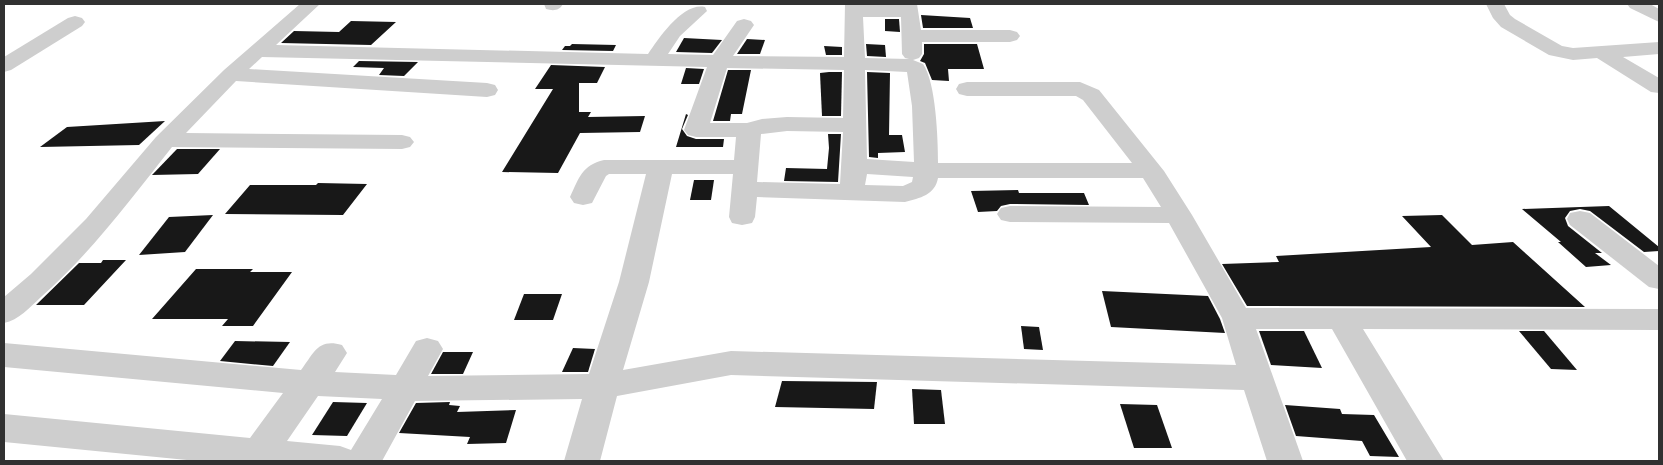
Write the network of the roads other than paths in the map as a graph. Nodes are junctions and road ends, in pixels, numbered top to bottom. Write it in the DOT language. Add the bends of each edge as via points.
graph roads {
  1 [pos="311,4"];
  2 [pos="1495,4"];
  3 [pos="1636,4"];
  4 [pos="854,7"];
  5 [pos="908,8"];
  6 [pos="698,11"];
  7 [pos="1659,16"];
  8 [pos="75,22"];
  9 [pos="744,25"];
  10 [pos="911,36"];
  11 [pos="1010,36"];
  12 [pos="1659,48"];
  13 [pos="257,51"];
  14 [pos="1601,52"];
  15 [pos="653,61"];
  16 [pos="720,62"];
  17 [pos="854,64"];
  18 [pos="4,66"];
  19 [pos="913,66"];
  20 [pos="231,74"];
  21 [pos="1659,87"];
  22 [pos="967,89"];
  23 [pos="486,90"];
  24 [pos="855,125"];
  25 [pos="751,130"];
  26 [pos="166,140"];
  27 [pos="402,142"];
  28 [pos="661,166"];
  29 [pos="855,166"];
  30 [pos="927,170"];
  31 [pos="745,178"];
  32 [pos="1157,180"];
  33 [pos="975,189"];
  34 [pos="852,193"];
  35 [pos="583,197"];
  36 [pos="1010,214"];
  37 [pos="1179,215"];
  38 [pos="742,217"];
  39 [pos="1580,219"];
  40 [pos="1659,280"];
  41 [pos="4,314"];
  42 [pos="1237,318"];
  43 [pos="1342,318"];
  44 [pos="1659,320"];
  45 [pos="427,349"];
  46 [pos="331,353"];
  47 [pos="4,355"];
  48 [pos="1256,378"];
  49 [pos="309,383"];
  50 [pos="602,386"];
  51 [pos="405,388"];
  52 [pos="4,428"];
  53 [pos="255,457"];
  54 [pos="340,461"];
  55 [pos="364,461"];
  56 [pos="582,461"];
  57 [pos="1285,461"];
  58 [pos="1426,461"];
  1 -- 13 [label="street"];
  2 -- 14 [label="street" via="1508,23 1556,51 1573,54"];
  3 -- 7 [label="street"];
  4 -- 5 [label="street"];
  4 -- 17 [label="street"];
  5 -- 10 [label="street"];
  6 -- 15 [label="street" via="674,32"];
  8 -- 18 [label="street"];
  9 -- 16 [label="street"];
  10 -- 11 [label="street"];
  10 -- 19 [label="street"];
  12 -- 14 [label="street"];
  13 -- 15 [label="street"];
  13 -- 20 [label="street"];
  14 -- 21 [label="street"];
  15 -- 16 [label="street"];
  16 -- 17 [label="street"];
  16 -- 25 [label="street" via="696,130"];
  17 -- 19 [label="street"];
  17 -- 24 [label="street"];
  19 -- 30 [label="street" via="918,71"];
  20 -- 23 [label="street"];
  20 -- 26 [label="street"];
  22 -- 32 [label="street" via="1080,90 1091,95"];
  24 -- 25 [label="street" via="771,125"];
  24 -- 29 [label="street"];
  25 -- 31 [label="street"];
  26 -- 27 [label="street"];
  26 -- 41 [label="street" via="96,225"];
  28 -- 31 [label="street"];
  28 -- 35 [label="street" via="604,167 595,172"];
  28 -- 50 [label="street" via="634,282"];
  29 -- 30 [label="street"];
  29 -- 34 [label="street"];
  30 -- 32 [label="street"];
  30 -- 34 [label="street" via="924,184 918,190 904,194"];
  31 -- 34 [label="street"];
  31 -- 38 [label="street"];
  32 -- 33 [label="street"];
  32 -- 37 [label="street"];
  36 -- 37 [label="street"];
  37 -- 42 [label="street"];
  39 -- 40 [label="street"];
  42 -- 43 [label="street"];
  42 -- 48 [label="street"];
  43 -- 44 [label="street"];
  43 -- 58 [label="street"];
  45 -- 51 [label="street"];
  46 -- 49 [label="street"];
  47 -- 49 [label="street"];
  48 -- 50 [label="street" via="731,363"];
  48 -- 57 [label="street"];
  49 -- 51 [label="street"];
  49 -- 53 [label="street"];
  50 -- 51 [label="street"];
  50 -- 56 [label="street"];
  51 -- 55 [label="street"];
  52 -- 53 [label="street"];
  53 -- 54 [label="street"];
}
